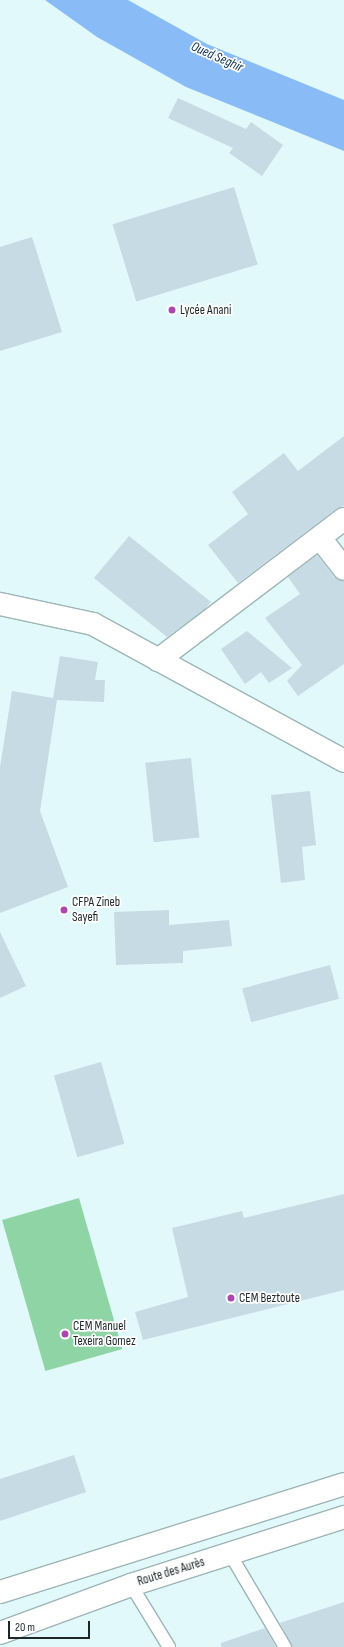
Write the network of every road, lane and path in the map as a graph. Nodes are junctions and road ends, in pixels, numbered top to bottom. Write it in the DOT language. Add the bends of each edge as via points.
graph roads {
  1 [pos="344,519"];
  2 [pos="320,538"];
  3 [pos="344,569"];
  4 [pos="0,604"];
  5 [pos="158,660"];
  6 [pos="344,761"];
  7 [pos="344,1484"];
  8 [pos="344,1518"];
  9 [pos="230,1554"];
  10 [pos="131,1585"];
  11 [pos="0,1592"];
  12 [pos="0,1632"];
  13 [pos="169,1647"];
  14 [pos="285,1647"];
  1 -- 2 [label="street"];
  2 -- 3 [label="street"];
  2 -- 5 [label="street"];
  4 -- 5 [label="street" via="93,624"];
  5 -- 6 [label="street"];
  7 -- 11 [label="street"];
  8 -- 9 [label="street, Route des Aurès"];
  9 -- 10 [label="street, Route des Aurès"];
  9 -- 14 [label="lane"];
  10 -- 12 [label="street, Route des Aurès"];
  10 -- 13 [label="lane"];
}
